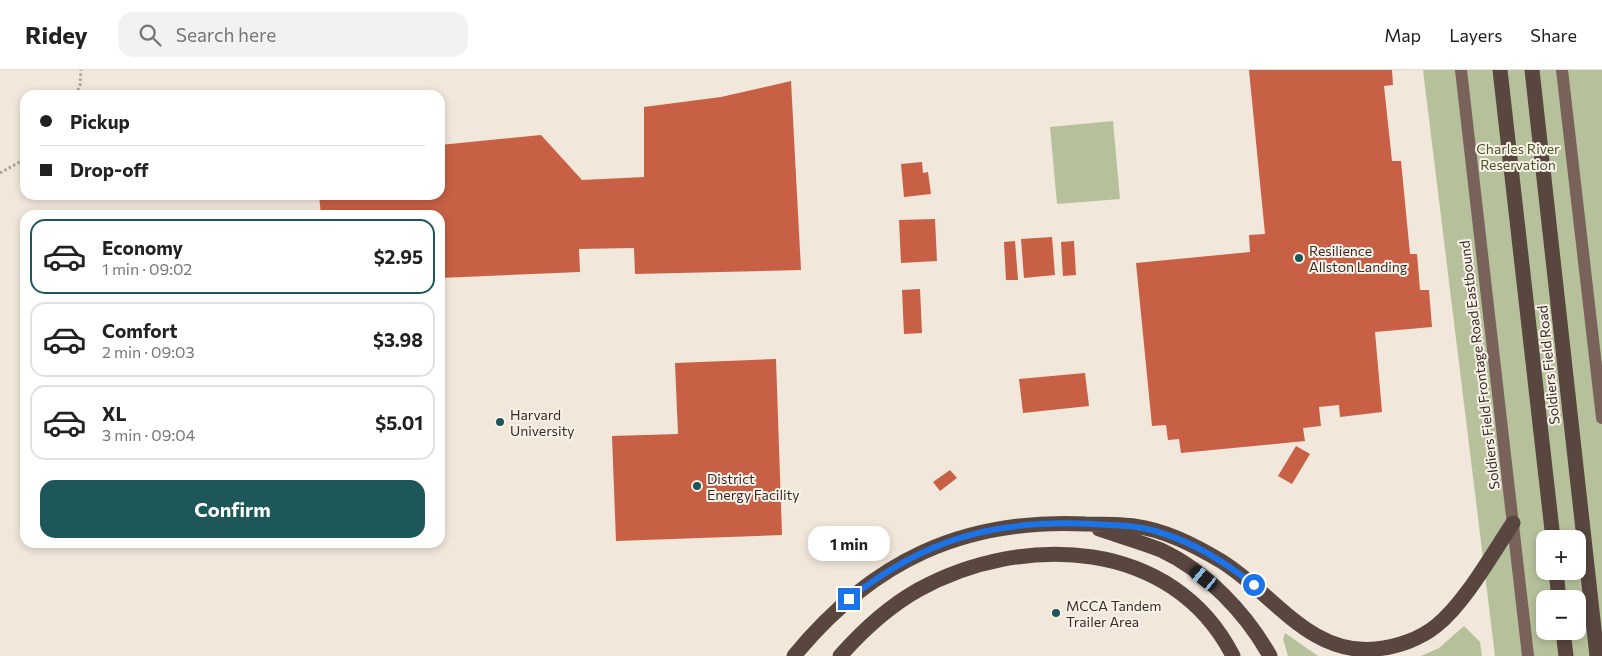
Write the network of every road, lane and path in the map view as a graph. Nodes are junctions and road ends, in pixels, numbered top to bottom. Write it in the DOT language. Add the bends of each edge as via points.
graph roads {
  1 [pos="81,70"];
  2 [pos="1461,70"];
  3 [pos="1500,70"];
  4 [pos="1532,70"];
  5 [pos="1562,70"];
  6 [pos="78,90"];
  7 [pos="20,163"];
  8 [pos="0,173"];
  9 [pos="1602,418"];
  10 [pos="1081,523"];
  11 [pos="1512,523"];
  12 [pos="1552,530"];
  13 [pos="1564,640"];
  14 [pos="794,656"];
  15 [pos="840,656"];
  16 [pos="1233,656"];
  17 [pos="1270,656"];
  18 [pos="1528,656"];
  19 [pos="1566,656"];
  20 [pos="1597,656"];
  1 -- 6 [label="path"];
  2 -- 11 [label="main road, Soldiers Field Frontage Road Eastbound"];
  3 -- 12 [label="highway, Soldiers Field Road"];
  4 -- 20 [label="highway, Soldiers Field Road"];
  5 -- 9 [label="main road"];
  7 -- 8 [label="path"];
  10 -- 11 [label="highway" via="1132,526 1174,537 1239,573 1309,632 1334,645 1369,650 1404,643 1436,627 1463,597"];
  10 -- 14 [label="highway" via="1036,523 991,529 927,550 887,571 861,590"];
  10 -- 17 [label="highway" via="1162,551 1190,568 1232,605"];
  11 -- 18 [label="main road, Soldiers Field Frontage Road Eastbound"];
  13 -- 19 [label="highway"];
  15 -- 16 [label="highway" via="887,611 941,579 996,561 1062,554 1125,564 1171,585 1212,623"];
}
